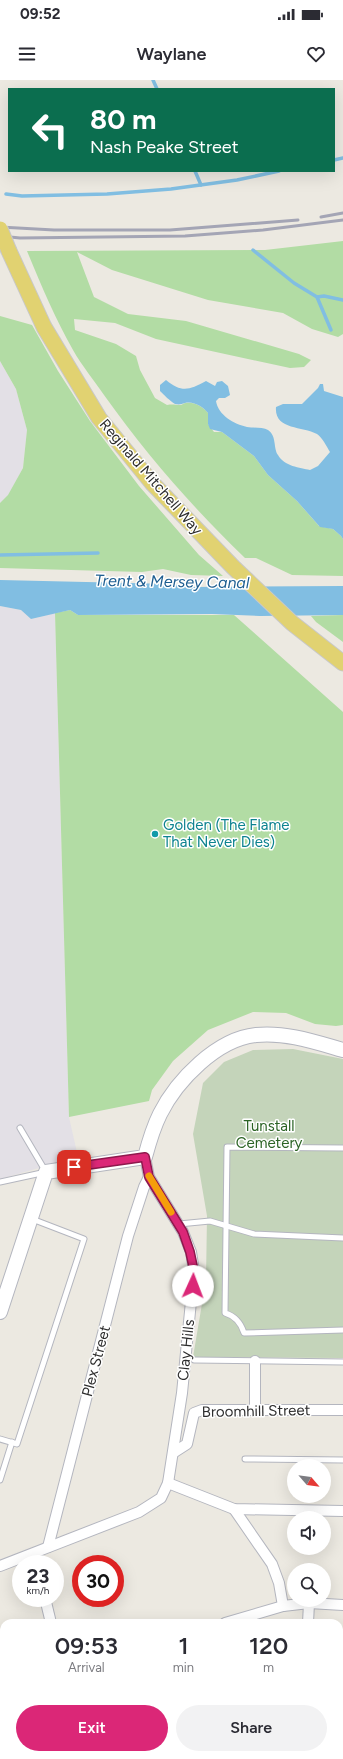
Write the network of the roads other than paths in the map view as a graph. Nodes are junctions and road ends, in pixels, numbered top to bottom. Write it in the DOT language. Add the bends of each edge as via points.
graph roads {
  1 [pos="0,228"];
  2 [pos="343,663"];
  3 [pos="343,1050"];
  4 [pos="20,1128"];
  5 [pos="343,1148"];
  6 [pos="145,1157"];
  7 [pos="46,1172"];
  8 [pos="149,1177"];
  9 [pos="0,1182"];
  10 [pos="31,1219"];
  11 [pos="178,1224"];
  12 [pos="225,1225"];
  13 [pos="343,1238"];
  14 [pos="0,1312"];
  15 [pos="343,1330"];
  16 [pos="194,1360"];
  17 [pos="255,1361"];
  18 [pos="343,1362"];
  19 [pos="255,1410"];
  20 [pos="343,1410"];
  21 [pos="0,1439"];
  22 [pos="12,1442"];
  23 [pos="173,1453"];
  24 [pos="245,1459"];
  25 [pos="343,1460"];
  26 [pos="0,1480"];
  27 [pos="168,1483"];
  28 [pos="234,1509"];
  29 [pos="343,1511"];
  30 [pos="48,1547"];
  31 [pos="33,1553"];
  32 [pos="0,1566"];
  33 [pos="331,1604"];
  34 [pos="343,1605"];
  35 [pos="283,1606"];
  36 [pos="287,1606"];
  37 [pos="47,1607"];
  38 [pos="309,1607"];
  39 [pos="50,1619"];
  40 [pos="239,1619"];
  41 [pos="308,1619"];
  1 -- 2 [label="main road, Reginald Mitchell Way, bridge" via="44,328 99,418 152,483 233,567 292,622"];
  3 -- 6 [label="street" via="306,1039 273,1034 255,1035 234,1041 214,1052 186,1075 161,1112 151,1134"];
  4 -- 7 [label="lane"];
  5 -- 12 [label="lane" via="227,1147"];
  6 -- 7 [label="street"];
  6 -- 8 [label="street, Clay Hills"];
  7 -- 9 [label="lane"];
  7 -- 10 [label="street"];
  8 -- 11 [label="street, Clay Hills"];
  8 -- 30 [label="street, Plex Street" via="128,1236"];
  10 -- 14 [label="street"];
  10 -- 22 [label="lane" via="84,1239 17,1444"];
  11 -- 12 [label="lane" via="210,1221"];
  11 -- 23 [label="street, Clay Hills" via="190,1252 194,1271 182,1394"];
  12 -- 13 [label="lane" via="254,1234"];
  12 -- 15 [label="lane" via="225,1313 238,1320 244,1333"];
  16 -- 17 [label="lane"];
  17 -- 18 [label="lane"];
  17 -- 19 [label="street"];
  19 -- 20 [label="street, Broomhill Street"];
  19 -- 23 [label="street, Broomhill Street" via="194,1412 187,1444"];
  21 -- 22 [label="lane"];
  22 -- 26 [label="lane"];
  23 -- 27 [label="street, Clay Hills"];
  24 -- 25 [label="lane"];
  27 -- 28 [label="street"];
  27 -- 30 [label="street" via="161,1498 138,1512"];
  28 -- 29 [label="street"];
  28 -- 35 [label="street" via="272,1564"];
  30 -- 31 [label="street"];
  31 -- 32 [label="street"];
  33 -- 34 [label="street"];
  35 -- 36 [label="street"];
  35 -- 40 [label="street"];
  37 -- 39 [label="street"];
  38 -- 41 [label="street"];
}
